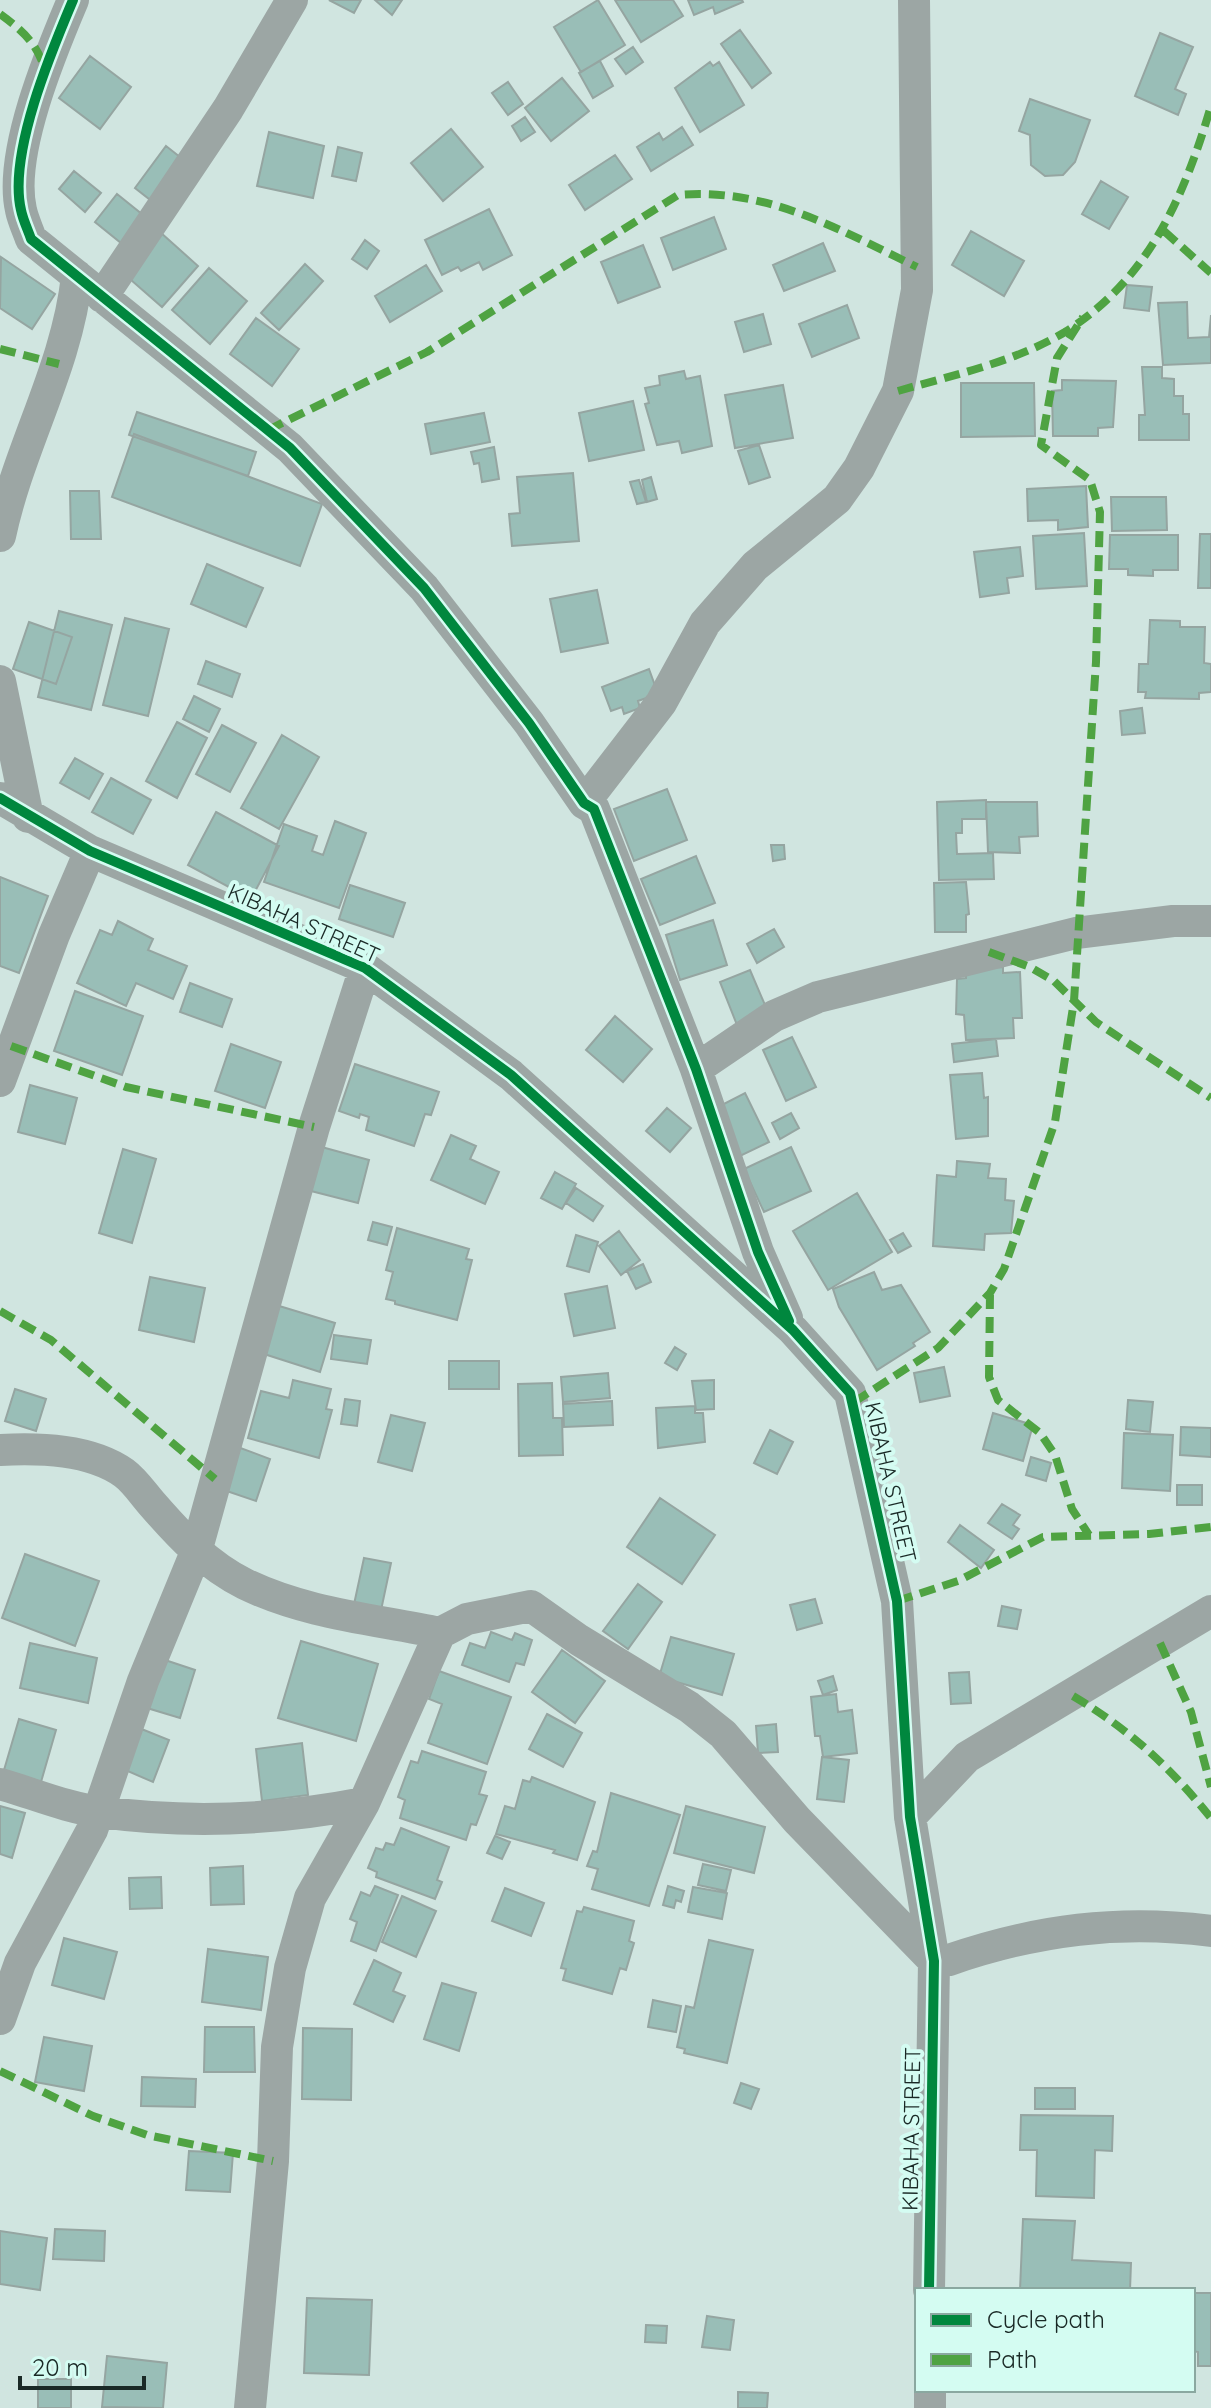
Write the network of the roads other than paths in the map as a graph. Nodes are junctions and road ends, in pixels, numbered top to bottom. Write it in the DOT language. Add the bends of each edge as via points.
graph roads {
  1 [pos="73,0"];
  2 [pos="292,0"];
  3 [pos="914,0"];
  4 [pos="77,276"];
  5 [pos="102,297"];
  6 [pos="0,536"];
  7 [pos="0,681"];
  8 [pos="0,798"];
  9 [pos="584,803"];
  10 [pos="28,817"];
  11 [pos="90,851"];
  12 [pos="1211,921"];
  13 [pos="365,968"];
  14 [pos="696,1069"];
  15 [pos="0,1081"];
  16 [pos="793,1330"];
  17 [pos="0,1450"];
  18 [pos="196,1552"];
  19 [pos="1211,1611"];
  20 [pos="440,1633"];
  21 [pos="0,1784"];
  22 [pos="364,1803"];
  23 [pos="98,1812"];
  24 [pos="910,1817"];
  25 [pos="1211,1931"];
  26 [pos="942,1961"];
  27 [pos="0,2019"];
  28 [pos="929,2288"];
  29 [pos="250,2408"];
  1 -- 4 [label="street" via="30,118 19,177 20,208 31,239"];
  2 -- 5 [label="street" via="228,109"];
  3 -- 9 [label="street" via="917,290 898,391 837,499 755,566 705,623 661,703"];
  4 -- 5 [label="street"];
  4 -- 6 [label="street" via="59,364"];
  5 -- 9 [label="street" via="290,448 414,577 529,723"];
  7 -- 10 [label="street"];
  8 -- 10 [label="street, KIBAHA STREET"];
  9 -- 14 [label="street" via="594,809"];
  10 -- 11 [label="street, KIBAHA STREET"];
  11 -- 13 [label="street, KIBAHA STREET"];
  11 -- 15 [label="street"];
  12 -- 14 [label="street" via="1076,933 818,997 774,1016"];
  13 -- 16 [label="street, KIBAHA STREET" via="511,1075"];
  13 -- 18 [label="street" via="309,1141"];
  14 -- 16 [label="street" via="753,1239"];
  16 -- 24 [label="street, KIBAHA STREET" via="854,1402 897,1601"];
  17 -- 18 [label="street" via="77,1453 102,1461 125,1474"];
  18 -- 20 [label="street" via="243,1583 285,1601"];
  18 -- 23 [label="street" via="143,1681"];
  19 -- 24 [label="street" via="967,1757"];
  20 -- 22 [label="street"];
  20 -- 26 [label="street" via="467,1619 531,1606 689,1707 723,1734 787,1809"];
  21 -- 23 [label="street"];
  22 -- 23 [label="street" via="310,1814 211,1821"];
  22 -- 29 [label="street" via="310,1898 290,1968 277,2047 273,2161"];
  23 -- 27 [label="street" via="20,1963"];
  24 -- 26 [label="street, KIBAHA STREET"];
  25 -- 26 [label="street" via="1096,1926 998,1943"];
  26 -- 28 [label="street, KIBAHA STREET"];
}
